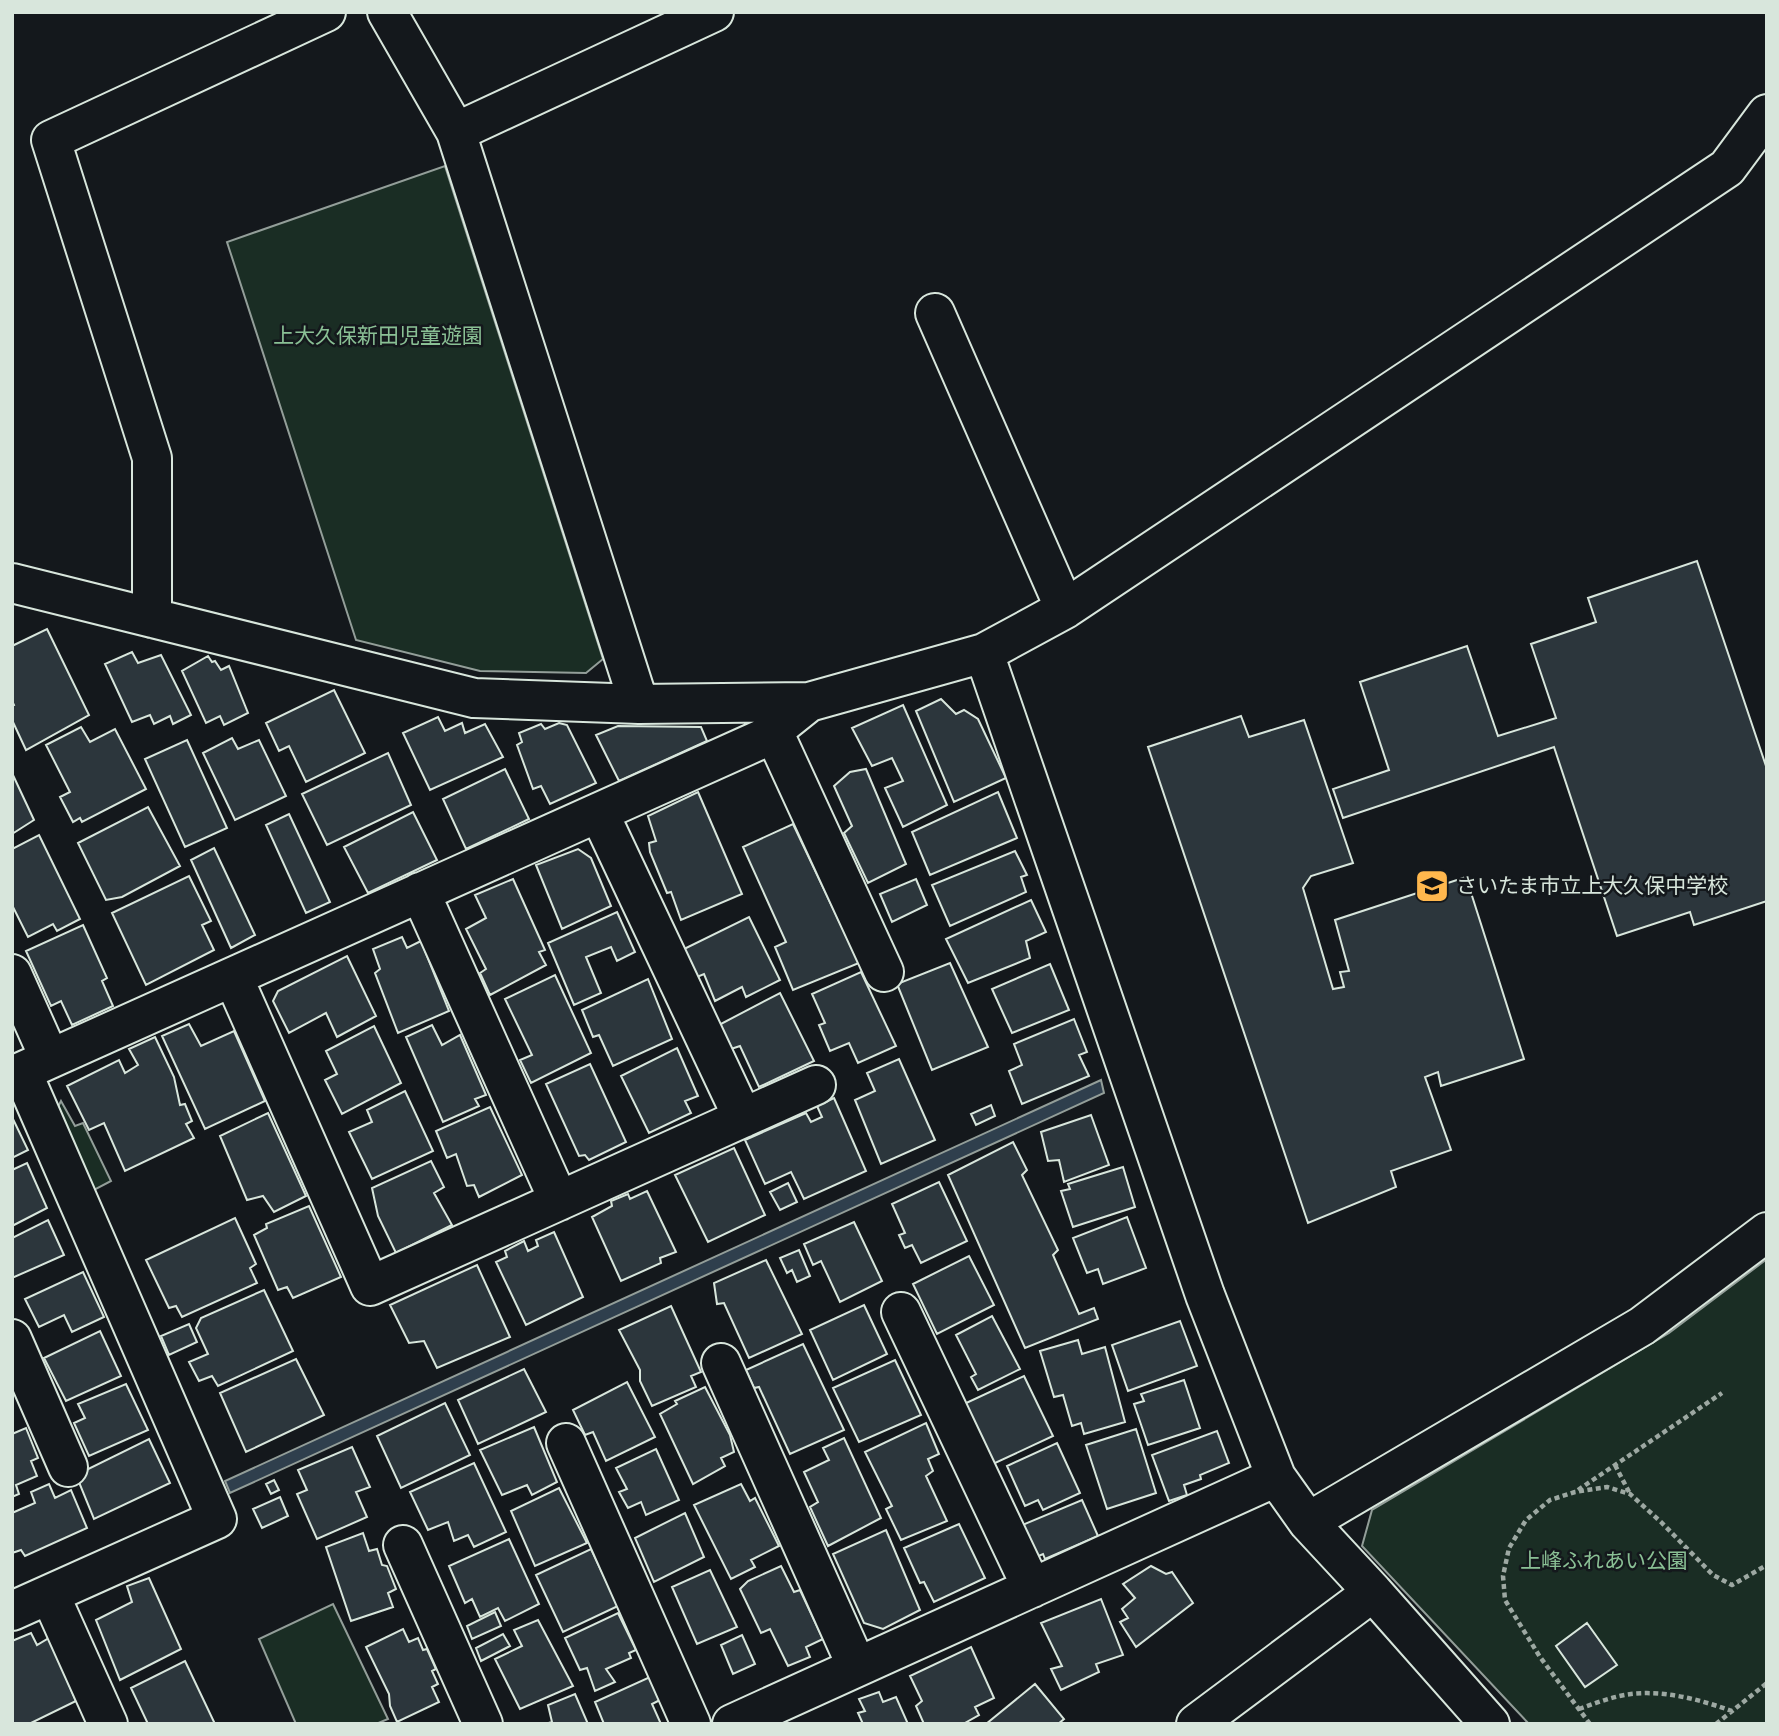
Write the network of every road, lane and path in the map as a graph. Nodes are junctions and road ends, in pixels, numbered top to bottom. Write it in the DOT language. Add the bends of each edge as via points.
graph roads {
  1 [pos="326,12"];
  2 [pos="387,12"];
  3 [pos="714,12"];
  4 [pos="1767,114"];
  5 [pos="456,132"];
  6 [pos="935,313"];
  7 [pos="12,583"];
  8 [pos="1065,609"];
  9 [pos="152,618"];
  10 [pos="984,653"];
  11 [pos="809,702"];
  12 [pos="639,705"];
  13 [pos="773,730"];
  14 [pos="599,813"];
  15 [pos="420,892"];
  16 [pos="884,972"];
  17 [pos="12,974"];
  18 [pos="233,977"];
  19 [pos="28,1069"];
  20 [pos="816,1085"];
  21 [pos="743,1118"];
  22 [pos="559,1201"];
  23 [pos="1767,1232"];
  24 [pos="901,1312"];
  25 [pos="12,1339"];
  26 [pos="720,1363"];
  27 [pos="1722,1393"];
  28 [pos="566,1443"];
  29 [pos="1615,1465"];
  30 [pos="68,1467"];
  31 [pos="1276,1477"];
  32 [pos="1575,1492"];
  33 [pos="1630,1494"];
  34 [pos="1308,1522"];
  35 [pos="403,1545"];
  36 [pos="1767,1565"];
  37 [pos="1032,1588"];
  38 [pos="1373,1592"];
  39 [pos="50,1595"];
  40 [pos="12,1611"];
  41 [pos="857,1667"];
  42 [pos="1767,1683"];
  43 [pos="1579,1709"];
  44 [pos="1732,1711"];
  45 [pos="108,1724"];
  46 [pos="483,1724"];
  47 [pos="691,1724"];
  48 [pos="732,1724"];
  49 [pos="1196,1724"];
  50 [pos="1490,1724"];
  51 [pos="1590,1724"];
  52 [pos="1716,1724"];
  1 -- 9 [label="street" via="51,140 152,458"];
  2 -- 5 [label="street"];
  3 -- 5 [label="street"];
  4 -- 8 [label="street" via="1727,168"];
  5 -- 12 [label="street"];
  6 -- 8 [label="street"];
  7 -- 9 [label="street"];
  8 -- 10 [label="street"];
  9 -- 12 [label="street" via="474,698"];
  10 -- 11 [label="street"];
  10 -- 31 [label="street" via="1205,1295"];
  11 -- 12 [label="street"];
  11 -- 13 [label="street"];
  13 -- 14 [label="street"];
  13 -- 16 [label="street"];
  14 -- 15 [label="street"];
  14 -- 21 [label="street"];
  15 -- 18 [label="street"];
  15 -- 22 [label="street"];
  17 -- 19 [label="street"];
  18 -- 19 [label="street"];
  18 -- 22 [label="street" via="370,1286"];
  19 -- 39 [label="street" via="217,1519"];
  20 -- 21 [label="street"];
  21 -- 22 [label="street"];
  23 -- 34 [label="street" via="1642,1326"];
  24 -- 37 [label="street"];
  25 -- 30 [label="street"];
  26 -- 41 [label="street"];
  27 -- 29 [label="path"];
  28 -- 47 [label="street"];
  29 -- 32 [label="path"];
  29 -- 33 [label="path"];
  31 -- 34 [label="street"];
  31 -- 37 [label="street"];
  32 -- 33 [label="path" via="1607,1487"];
  32 -- 43 [label="path" via="1550,1500 1526,1520 1509,1548 1503,1576 1505,1600"];
  33 -- 36 [label="path" via="1713,1575 1732,1585"];
  34 -- 38 [label="street"];
  35 -- 46 [label="street"];
  37 -- 41 [label="street"];
  38 -- 49 [label="street"];
  38 -- 50 [label="street"];
  39 -- 40 [label="street"];
  39 -- 45 [label="street"];
  41 -- 48 [label="street"];
  42 -- 44 [label="path"];
  43 -- 44 [label="path" via="1632,1694 1665,1694"];
  43 -- 51 [label="path"];
  44 -- 52 [label="path"];
}
